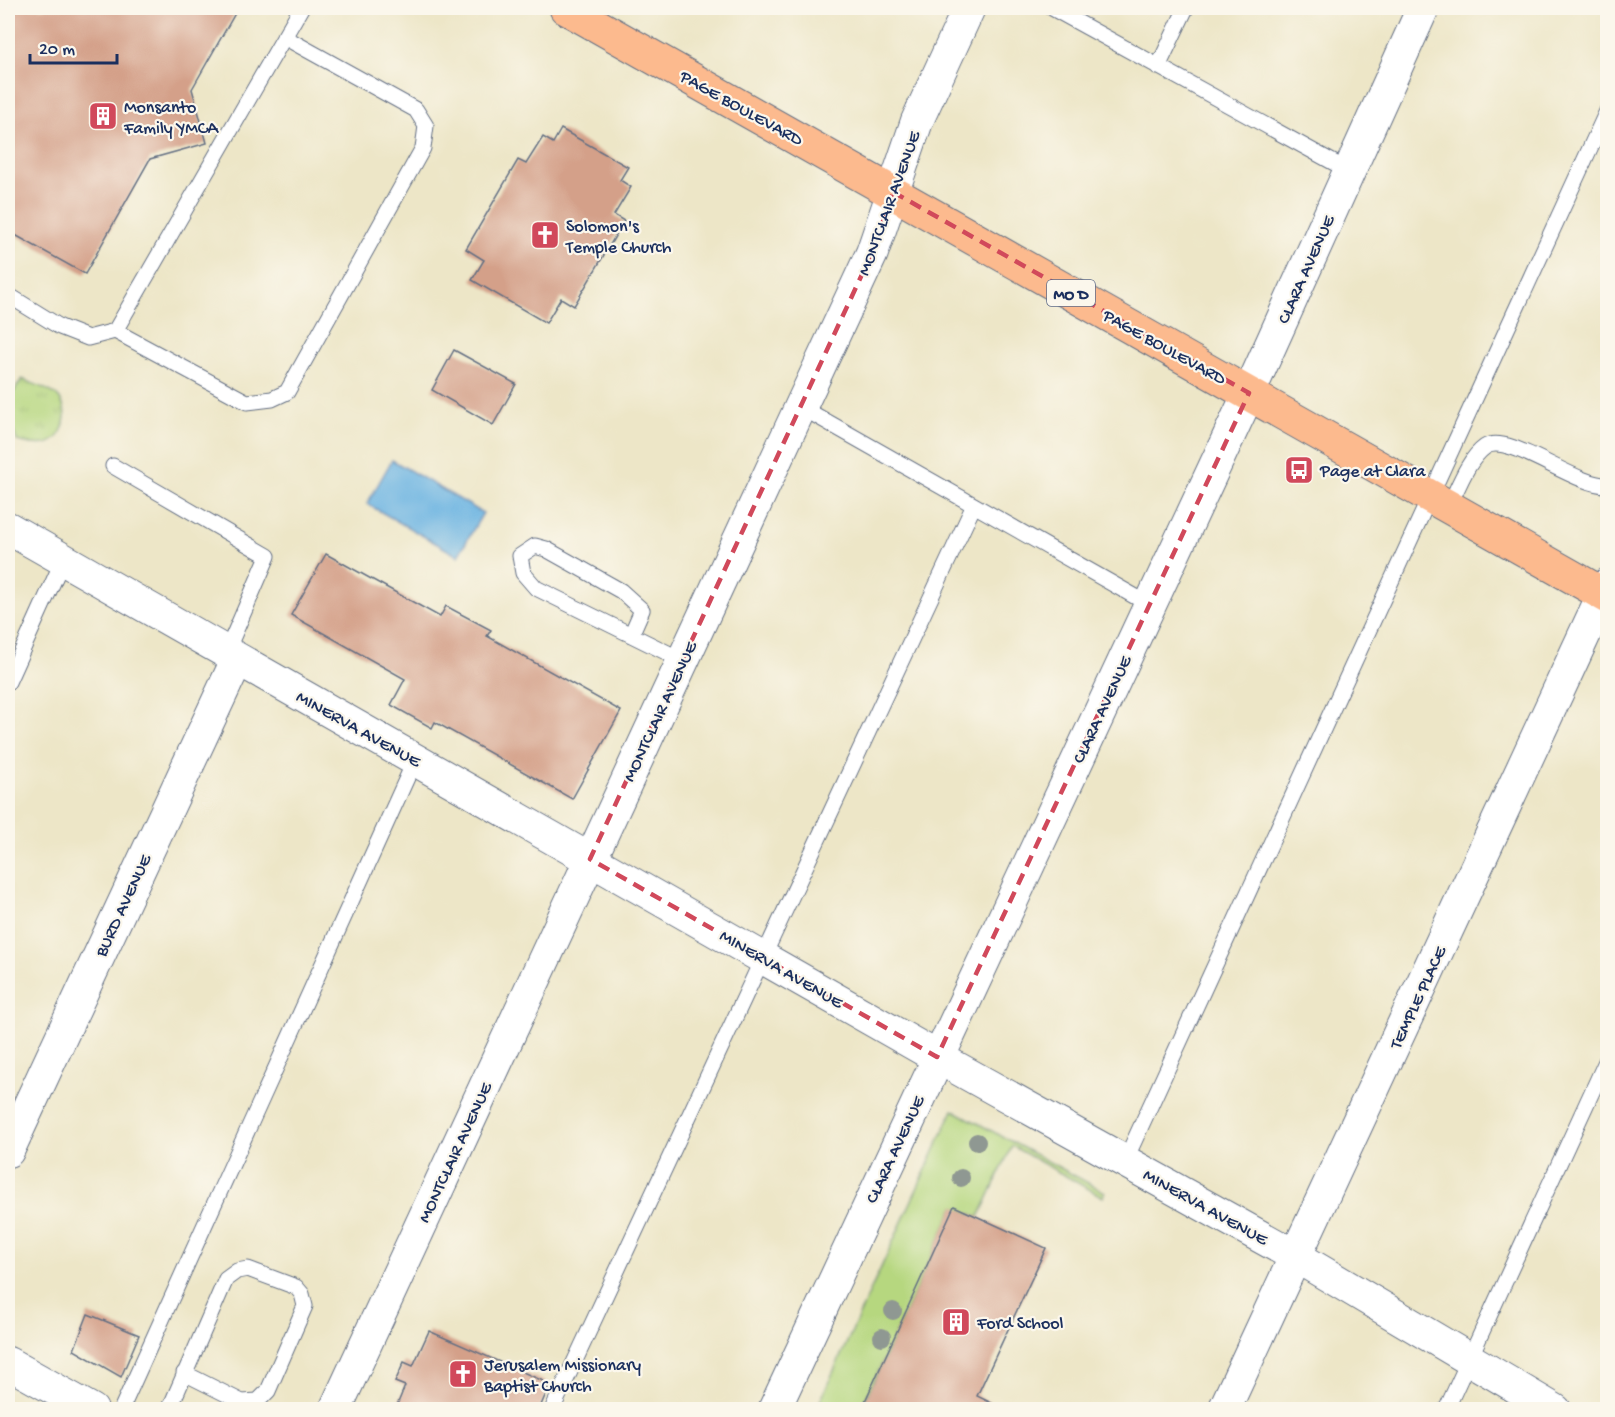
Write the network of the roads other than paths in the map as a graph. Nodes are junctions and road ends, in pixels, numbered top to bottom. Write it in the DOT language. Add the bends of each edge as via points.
graph roads {
  1 [pos="301,8"];
  2 [pos="566,8"];
  3 [pos="969,8"];
  4 [pos="1052,8"];
  5 [pos="1186,8"];
  6 [pos="1423,8"];
  7 [pos="284,37"];
  8 [pos="1158,67"];
  9 [pos="1608,109"];
  10 [pos="1350,171"];
  11 [pos="893,192"];
  12 [pos="8,295"];
  13 [pos="116,331"];
  14 [pos="1249,393"];
  15 [pos="801,407"];
  16 [pos="113,466"];
  17 [pos="1608,485"];
  18 [pos="1440,502"];
  19 [pos="974,505"];
  20 [pos="8,528"];
  21 [pos="63,560"];
  22 [pos="1606,592"];
  23 [pos="1150,605"];
  24 [pos="631,635"];
  25 [pos="231,656"];
  26 [pos="682,660"];
  27 [pos="8,682"];
  28 [pos="415,760"];
  29 [pos="590,859"];
  30 [pos="762,957"];
  31 [pos="1608,1056"];
  32 [pos="937,1057"];
  33 [pos="8,1151"];
  34 [pos="1125,1161"];
  35 [pos="1297,1257"];
  36 [pos="1469,1359"];
  37 [pos="8,1363"];
  38 [pos="184,1373"];
  39 [pos="92,1410"];
  40 [pos="121,1410"];
  41 [pos="169,1410"];
  42 [pos="335,1410"];
  43 [pos="552,1410"];
  44 [pos="774,1410"];
  45 [pos="1224,1410"];
  46 [pos="1446,1410"];
  47 [pos="1555,1410"];
  1 -- 7 [label="lane"];
  2 -- 11 [label="main road, PAGE BOULEVARD / MO D"];
  3 -- 11 [label="street, MONTCLAIR AVENUE" via="917,121"];
  4 -- 8 [label="lane"];
  5 -- 8 [label="lane"];
  6 -- 10 [label="street, CLARA AVENUE"];
  7 -- 13 [label="lane"];
  7 -- 13 [label="lane" via="416,110 426,126 423,148 287,392 272,399 246,402"];
  8 -- 10 [label="lane"];
  9 -- 18 [label="lane"];
  10 -- 14 [label="street, CLARA AVENUE"];
  11 -- 14 [label="main road, PAGE BOULEVARD / MO D"];
  11 -- 15 [label="street, MONTCLAIR AVENUE" via="873,253"];
  12 -- 13 [label="lane" via="60,327 88,338"];
  14 -- 18 [label="main road, PAGE BOULEVARD / MO D"];
  14 -- 23 [label="street, CLARA AVENUE"];
  15 -- 19 [label="lane"];
  15 -- 26 [label="street, MONTCLAIR AVENUE"];
  16 -- 25 [label="lane" via="268,556"];
  17 -- 18 [label="lane" via="1580,480 1511,446 1492,444 1484,448"];
  18 -- 22 [label="main road, PAGE BOULEVARD / MO D"];
  18 -- 34 [label="lane"];
  19 -- 23 [label="lane"];
  19 -- 30 [label="lane"];
  20 -- 21 [label="street, MINERVA AVENUE"];
  21 -- 25 [label="street, MINERVA AVENUE"];
  21 -- 27 [label="lane"];
  22 -- 35 [label="street, TEMPLE PLACE"];
  23 -- 32 [label="street, CLARA AVENUE"];
  24 -- 24 [label="lane" via="536,588 523,573 520,556 535,546 546,549 621,591 642,610"];
  24 -- 26 [label="lane"];
  25 -- 28 [label="street, MINERVA AVENUE"];
  25 -- 33 [label="street, BURD AVENUE"];
  26 -- 29 [label="street, MONTCLAIR AVENUE"];
  28 -- 29 [label="street, MINERVA AVENUE"];
  28 -- 40 [label="lane"];
  29 -- 30 [label="street, MINERVA AVENUE"];
  29 -- 42 [label="street, MONTCLAIR AVENUE"];
  30 -- 32 [label="street, MINERVA AVENUE"];
  30 -- 43 [label="lane"];
  31 -- 36 [label="lane"];
  32 -- 34 [label="street, MINERVA AVENUE"];
  32 -- 44 [label="street, CLARA AVENUE"];
  34 -- 35 [label="street, MINERVA AVENUE"];
  35 -- 36 [label="street, MINERVA AVENUE"];
  35 -- 45 [label="street, TEMPLE PLACE"];
  36 -- 46 [label="lane"];
  36 -- 47 [label="street, MINERVA AVENUE"];
  37 -- 39 [label="street"];
  38 -- 38 [label="lane" via="226,1279 237,1271 248,1269 296,1287 302,1294 305,1306 268,1391 258,1401 242,1402"];
  38 -- 41 [label="lane"];
}
